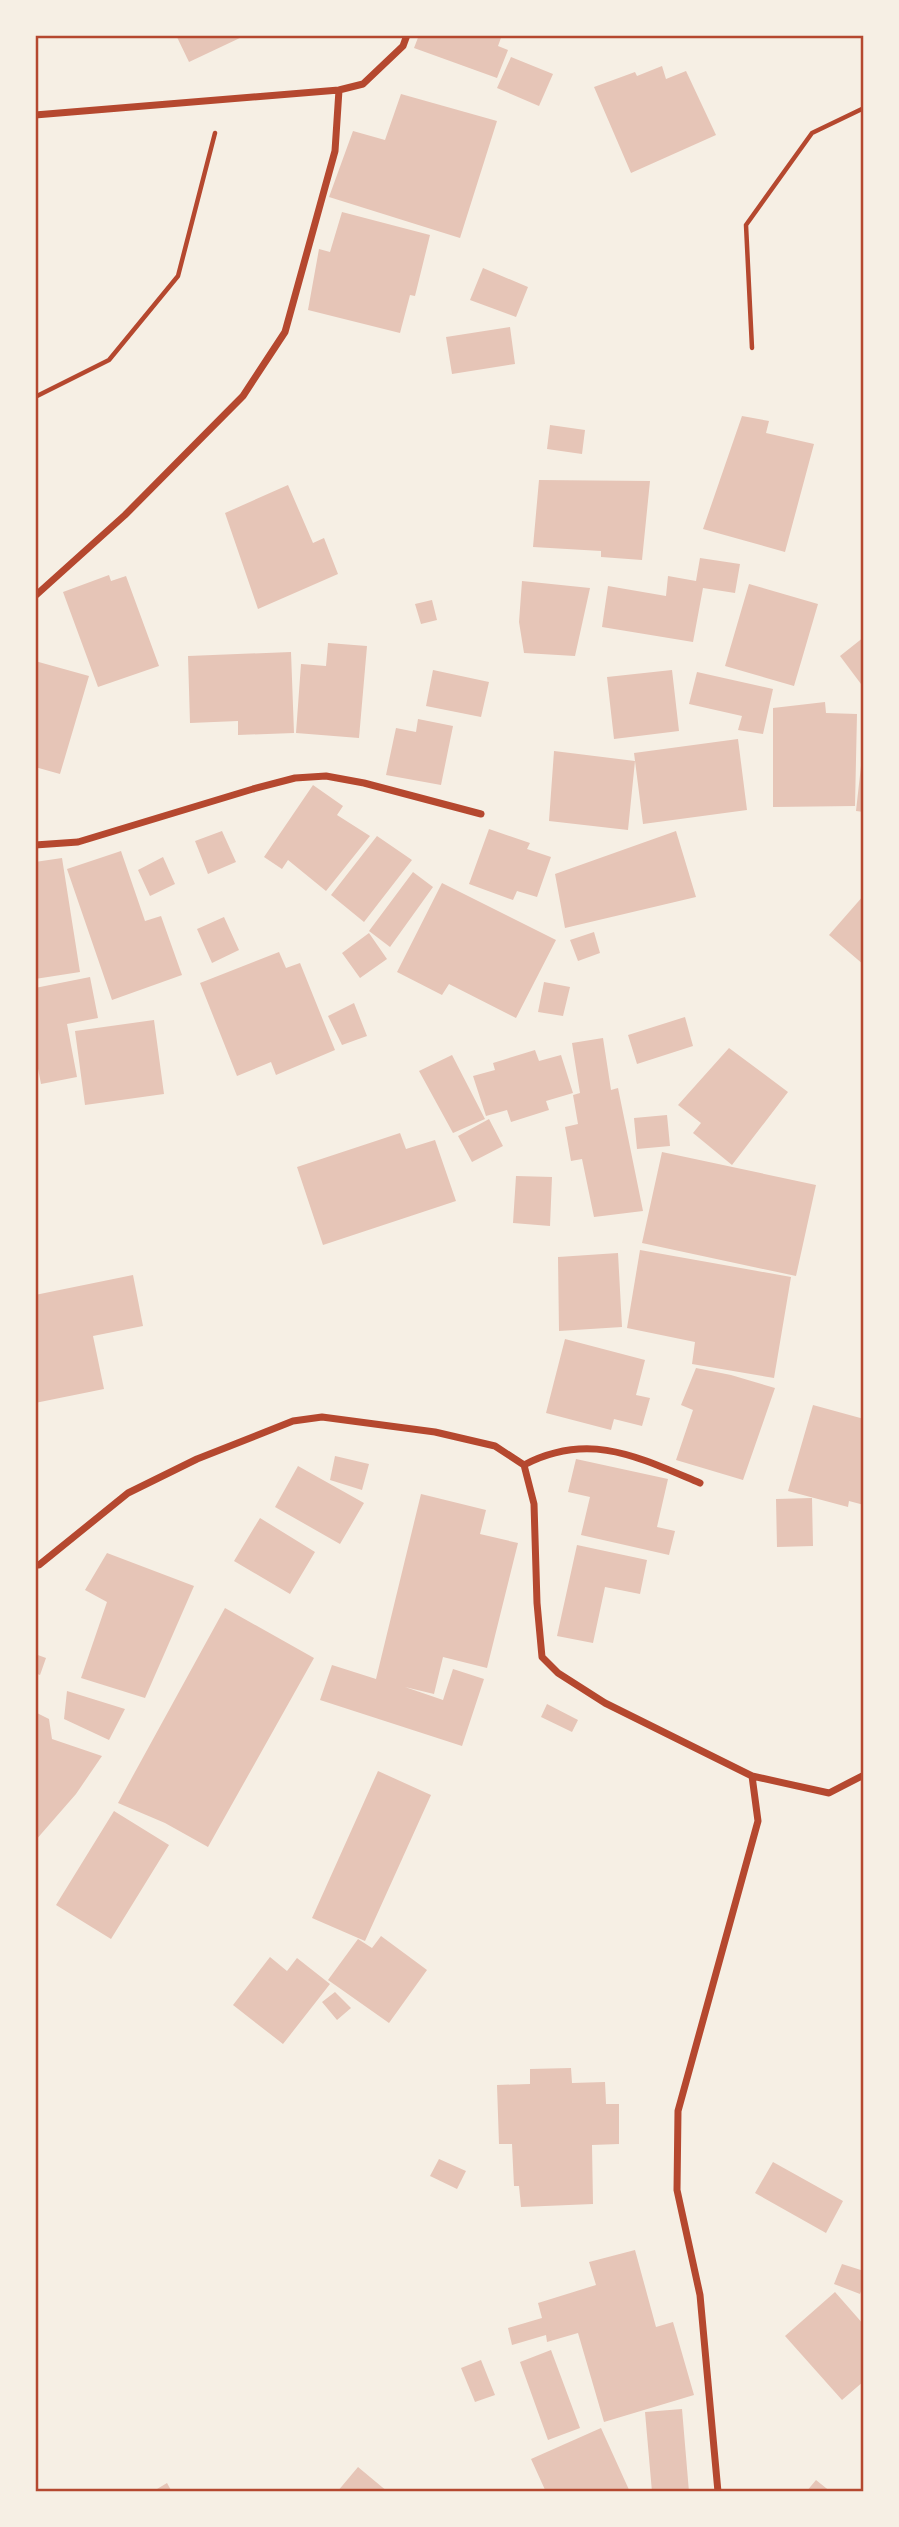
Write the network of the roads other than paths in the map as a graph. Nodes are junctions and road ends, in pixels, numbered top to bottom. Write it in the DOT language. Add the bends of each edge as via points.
graph roads {
  1 [pos="407,35"];
  2 [pos="339,90"];
  3 [pos="35,115"];
  4 [pos="35,596"];
  5 [pos="481,814"];
  6 [pos="35,845"];
  7 [pos="524,1465"];
  8 [pos="700,1483"];
  9 [pos="36,1567"];
  10 [pos="752,1776"];
  11 [pos="863,1777"];
  12 [pos="718,2492"];
  1 -- 2 [label="street" via="403,46 363,83"];
  2 -- 3 [label="street"];
  2 -- 4 [label="street" via="335,152 285,332 243,396 125,515"];
  5 -- 6 [label="street" via="364,783 326,776 295,778 78,842"];
  7 -- 8 [label="street" via="564,1449 598,1447 634,1455"];
  7 -- 9 [label="street" via="495,1446 435,1432 322,1418 293,1421 197,1458 128,1493"];
  7 -- 10 [label="street" via="534,1504 542,1657 605,1703"];
  10 -- 11 [label="street" via="829,1793"];
  10 -- 12 [label="street" via="758,1821 678,2111 677,2190 700,2295"];
}
